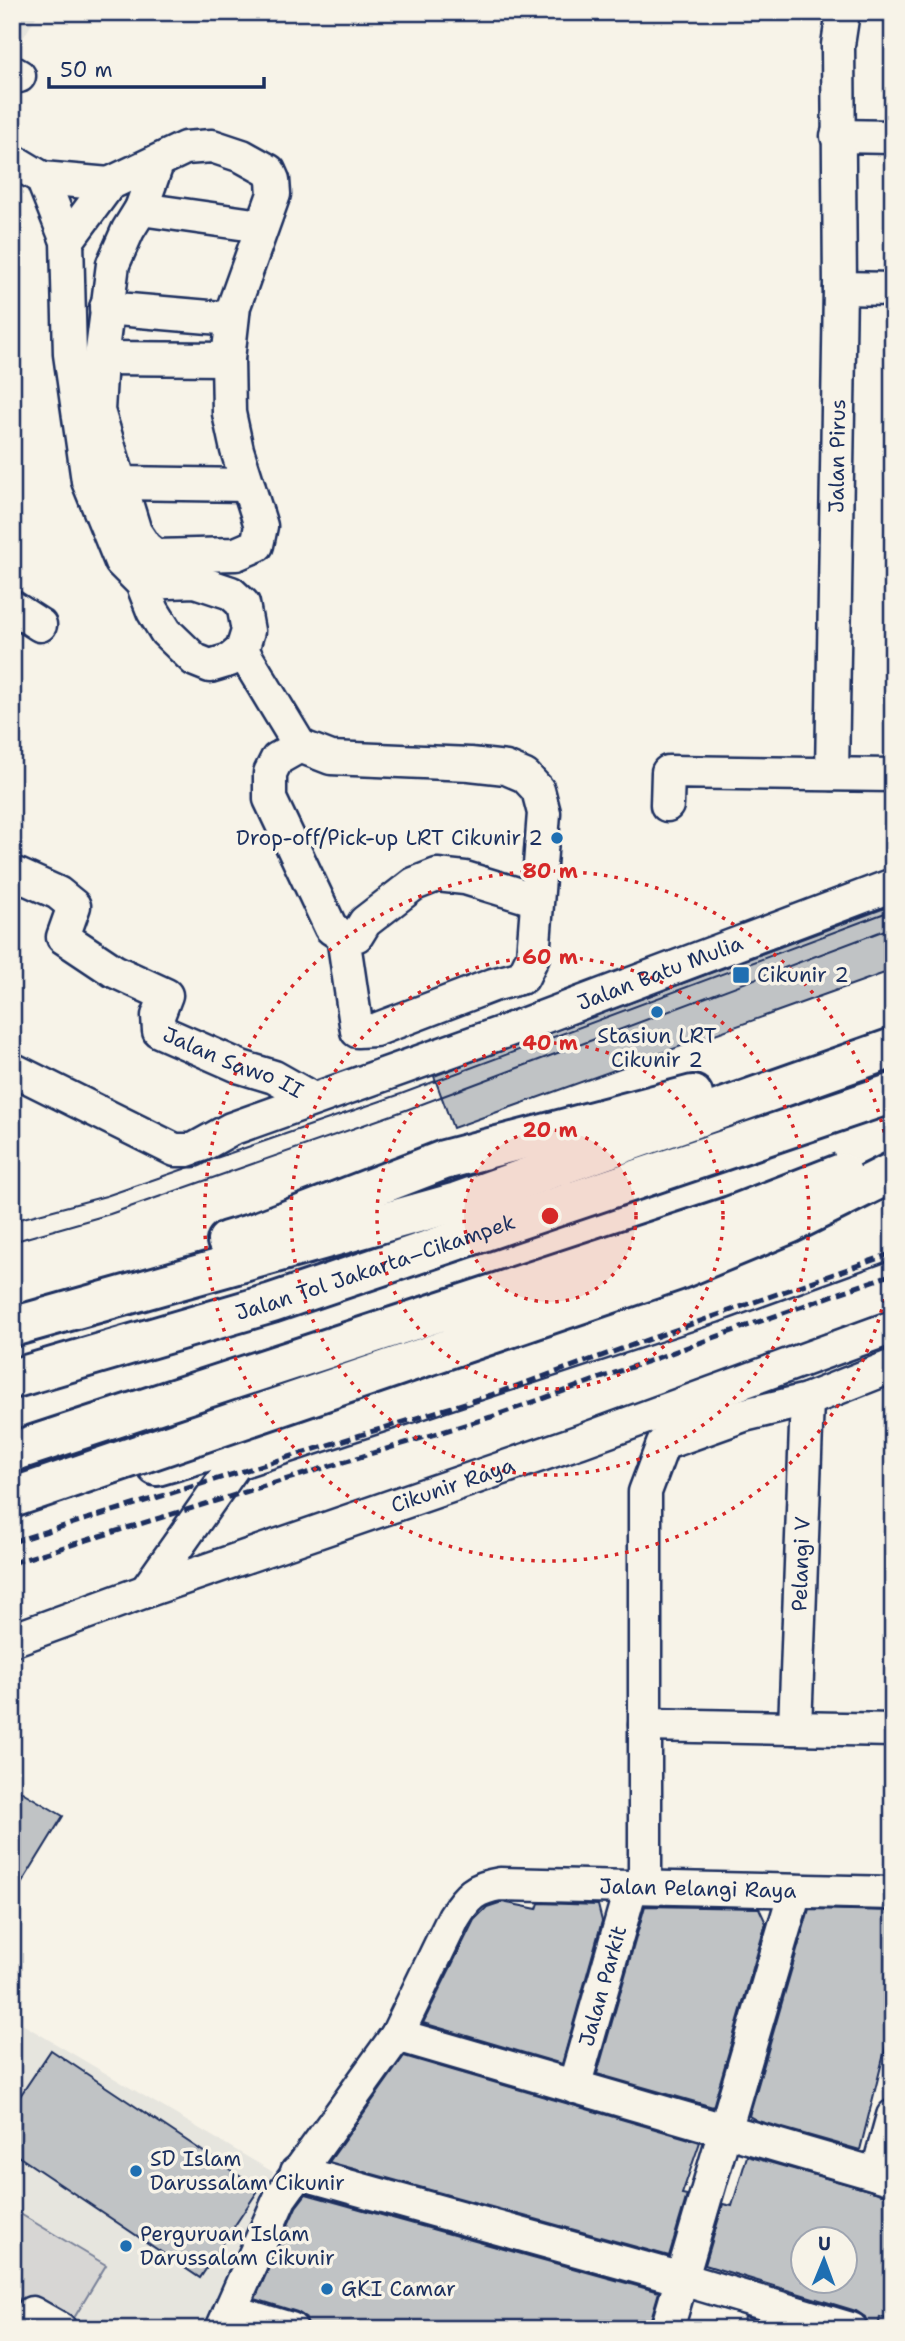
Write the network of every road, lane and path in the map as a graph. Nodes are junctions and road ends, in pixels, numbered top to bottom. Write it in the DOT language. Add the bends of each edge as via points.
graph roads {
  1 [pos="843,12"];
  2 [pos="837,136"];
  3 [pos="893,136"];
  4 [pos="158,161"];
  5 [pos="21,164"];
  6 [pos="108,184"];
  7 [pos="141,209"];
  8 [pos="261,226"];
  9 [pos="67,241"];
  10 [pos="841,288"];
  11 [pos="893,289"];
  12 [pos="106,307"];
  13 [pos="232,319"];
  14 [pos="101,358"];
  15 [pos="228,359"];
  16 [pos="119,483"];
  17 [pos="248,485"];
  18 [pos="142,583"];
  19 [pos="12,607"];
  20 [pos="40,625"];
  21 [pos="236,655"];
  22 [pos="289,753"];
  23 [pos="832,774"];
  24 [pos="893,775"];
  25 [pos="667,805"];
  26 [pos="12,875"];
  27 [pos="893,885"];
  28 [pos="537,900"];
  29 [pos="343,936"];
  30 [pos="507,981"];
  31 [pos="509,1030"];
  32 [pos="893,1045"];
  33 [pos="12,1069"];
  34 [pos="893,1093"];
  35 [pos="313,1099"];
  36 [pos="893,1153"];
  37 [pos="893,1173"];
  38 [pos="893,1212"];
  39 [pos="893,1241"];
  40 [pos="12,1300"];
  41 [pos="12,1327"];
  42 [pos="893,1327"];
  43 [pos="893,1366"];
  44 [pos="12,1379"];
  45 [pos="807,1400"];
  46 [pos="12,1437"];
  47 [pos="12,1452"];
  48 [pos="12,1498"];
  49 [pos="12,1510"];
  50 [pos="146,1591"];
  51 [pos="12,1640"];
  52 [pos="645,1725"];
  53 [pos="795,1728"];
  54 [pos="893,1730"];
  55 [pos="638,1887"];
  56 [pos="795,1891"];
  57 [pos="893,1892"];
  58 [pos="397,2035"];
  59 [pos="574,2087"];
  60 [pos="893,2116"];
  61 [pos="725,2131"];
  62 [pos="297,2172"];
  63 [pos="885,2176"];
  64 [pos="682,2279"];
  65 [pos="226,2320"];
  66 [pos="22,2329"];
  67 [pos="60,2329"];
  68 [pos="291,2329"];
  69 [pos="667,2329"];
  70 [pos="851,2329"];
  1 -- 2 [label="street, Jalan Pirus"];
  2 -- 3 [label="street"];
  2 -- 10 [label="street, Jalan Pirus"];
  4 -- 6 [label="street"];
  4 -- 7 [label="street"];
  4 -- 8 [label="street" via="185,148 212,146 269,171 274,194"];
  5 -- 6 [label="street"];
  5 -- 9 [label="street"];
  6 -- 9 [label="street"];
  7 -- 8 [label="street"];
  7 -- 12 [label="street" via="113,264"];
  8 -- 13 [label="street"];
  9 -- 18 [label="street" via="70,354 88,481 121,562"];
  10 -- 11 [label="street"];
  10 -- 23 [label="street, Jalan Pirus"];
  12 -- 13 [label="street"];
  12 -- 14 [label="street"];
  13 -- 15 [label="street"];
  14 -- 15 [label="street"];
  14 -- 16 [label="street" via="98,411"];
  15 -- 17 [label="street" via="229,413"];
  16 -- 17 [label="street"];
  16 -- 17 [label="street" via="135,532 156,556 236,554 257,545 261,526"];
  18 -- 21 [label="street" via="166,632 195,660 210,666"];
  18 -- 21 [label="street" via="195,580 231,593 243,604 248,631"];
  19 -- 20 [label="street"];
  21 -- 22 [label="street"];
  22 -- 28 [label="street" via="470,764 506,768 526,776 538,790 544,813"];
  22 -- 29 [label="street" via="270,773 270,799 331,928"];
  23 -- 24 [label="street"];
  23 -- 25 [label="street" via="668,772"];
  26 -- 35 [label="street, Jalan Sawo II" via="58,893 74,906 63,937 114,971 166,995 158,1016 159,1031 274,1077"];
  27 -- 31 [label="street, Jalan Batu Mulia"];
  28 -- 29 [label="street" via="466,878 437,875 414,884 365,922 357,935"];
  28 -- 30 [label="street" via="533,956 523,976"];
  29 -- 30 [label="street" via="357,1031 375,1030"];
  30 -- 31 [label="street"];
  31 -- 35 [label="street, Jalan Batu Mulia"];
  32 -- 40 [label="highway" via="444,1160 254,1233"];
  32 -- 41 [label="highway" via="457,1202"];
  33 -- 35 [label="street, Jalan Batu Mulia" via="175,1150 193,1150 231,1129"];
  34 -- 44 [label="highway, Jalan Tol Jakarta–Cikampek" via="272,1303"];
  36 -- 47 [label="highway, bridge" via="731,1216"];
  37 -- 46 [label="highway" via="578,1291"];
  37 -- 48 [label="highway, bridge" via="789,1224 676,1271"];
  38 -- 49 [label="highway" via="797,1253 236,1443"];
  39 -- 50 [label="street" via="714,1306 236,1463"];
  42 -- 50 [label="street, Cikunir Raya" via="581,1441"];
  43 -- 45 [label="street"];
  45 -- 52 [label="street, Jalan Parkit" via="744,1415 663,1444 645,1492"];
  45 -- 53 [label="street, Pelangi V"];
  50 -- 51 [label="street, Cikunir Raya"];
  52 -- 53 [label="street"];
  52 -- 55 [label="street, Jalan Parkit"];
  53 -- 54 [label="street"];
  55 -- 56 [label="street, Jalan Pelangi Raya"];
  55 -- 58 [label="street, Jalan Pelangi Raya" via="484,1886 465,1899 454,1917"];
  55 -- 59 [label="street, Jalan Parkit"];
  56 -- 57 [label="street, Jalan Pelangi Raya"];
  56 -- 61 [label="street"];
  58 -- 59 [label="street"];
  58 -- 62 [label="street"];
  59 -- 61 [label="street"];
  60 -- 63 [label="street"];
  61 -- 63 [label="street"];
  61 -- 64 [label="street"];
  62 -- 64 [label="street"];
  62 -- 65 [label="street" via="280,2198"];
  64 -- 69 [label="street"];
  64 -- 70 [label="street"];
  65 -- 68 [label="street"];
  66 -- 67 [label="street" via="32,2313"];
}
